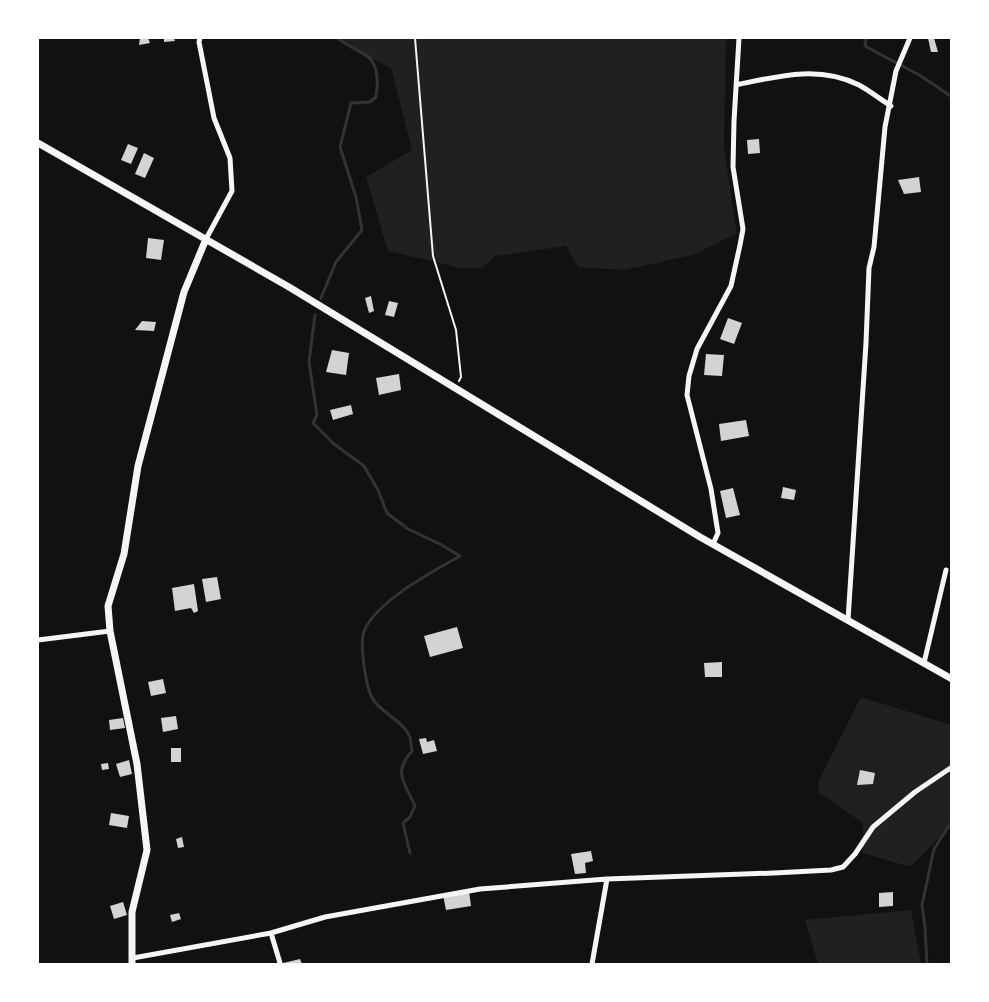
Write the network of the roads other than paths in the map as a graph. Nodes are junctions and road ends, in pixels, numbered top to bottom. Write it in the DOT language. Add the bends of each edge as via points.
graph roads {
  1 [pos="200,38"];
  2 [pos="739,38"];
  3 [pos="910,38"];
  4 [pos="736,85"];
  5 [pos="891,106"];
  6 [pos="38,143"];
  7 [pos="206,239"];
  8 [pos="713,544"];
  9 [pos="946,570"];
  10 [pos="848,620"];
  11 [pos="110,631"];
  12 [pos="38,640"];
  13 [pos="924,663"];
  14 [pos="951,679"];
  15 [pos="951,767"];
  16 [pos="607,879"];
  17 [pos="271,933"];
  18 [pos="132,961"];
  19 [pos="280,963"];
  20 [pos="592,964"];
  1 -- 7 [label="street" via="214,118 230,158 232,191"];
  2 -- 4 [label="street"];
  3 -- 5 [label="street" via="896,72"];
  4 -- 5 [label="street" via="790,74 825,73 859,85"];
  4 -- 8 [label="street" via="733,167 743,229 731,286 697,350 688,376 687,395 711,489 718,533"];
  5 -- 10 [label="street" via="885,127 878,216 869,268"];
  6 -- 7 [label="street"];
  7 -- 8 [label="street"];
  7 -- 11 [label="street" via="184,292 138,466 124,554 108,606"];
  8 -- 10 [label="street"];
  9 -- 13 [label="street"];
  10 -- 13 [label="street"];
  11 -- 12 [label="street"];
  11 -- 18 [label="street" via="137,764 147,850 132,912"];
  13 -- 14 [label="street"];
  15 -- 16 [label="street" via="873,827 843,867"];
  16 -- 17 [label="street" via="480,889 325,916"];
  16 -- 20 [label="street"];
  17 -- 18 [label="street"];
  17 -- 19 [label="street"];
}
